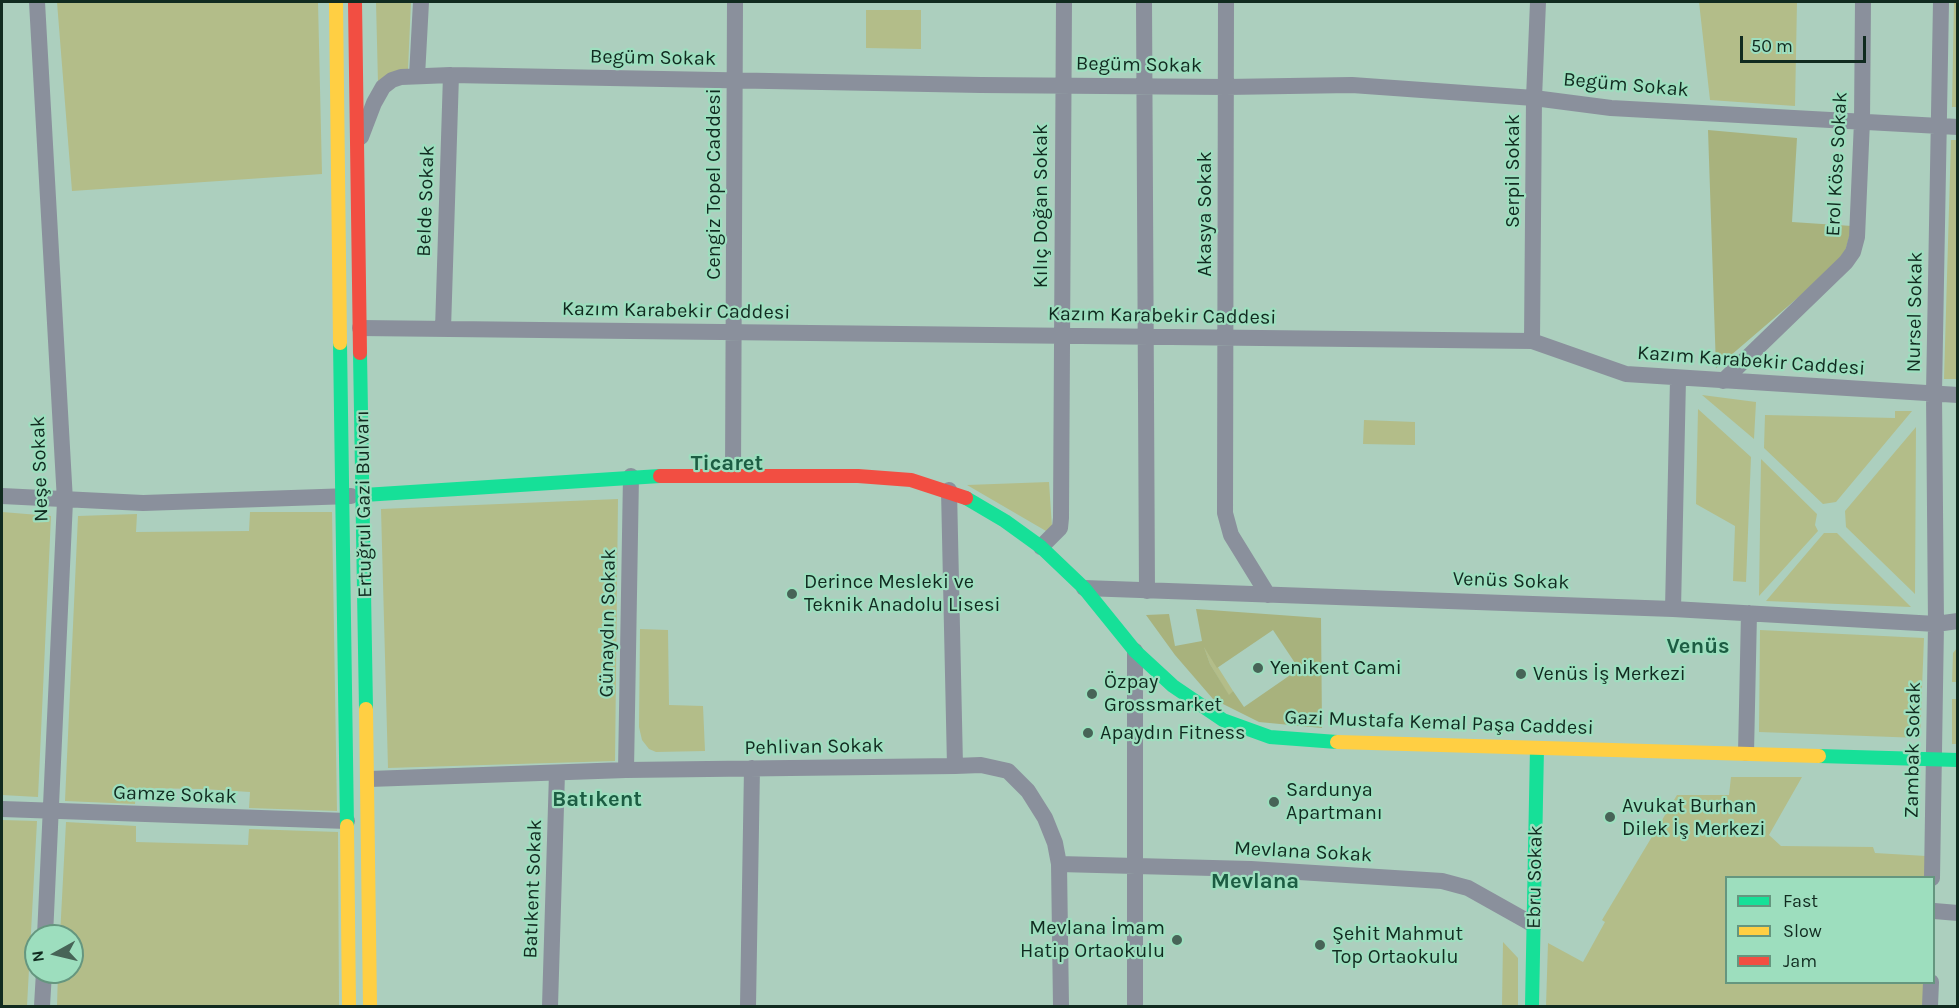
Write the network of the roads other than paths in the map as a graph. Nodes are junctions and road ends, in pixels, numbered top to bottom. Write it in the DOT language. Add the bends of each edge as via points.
graph roads {
  1 [pos="37,2"];
  2 [pos="336,2"];
  3 [pos="355,2"];
  4 [pos="421,2"];
  5 [pos="735,2"];
  6 [pos="1064,2"];
  7 [pos="1144,2"];
  8 [pos="1227,2"];
  9 [pos="1538,2"];
  10 [pos="1863,2"];
  11 [pos="1941,2"];
  12 [pos="451,75"];
  13 [pos="417,76"];
  14 [pos="735,80"];
  15 [pos="1063,85"];
  16 [pos="1144,86"];
  17 [pos="1226,87"];
  18 [pos="1534,98"];
  19 [pos="1862,121"];
  20 [pos="1940,126"];
  21 [pos="1958,127"];
  22 [pos="358,143"];
  23 [pos="360,328"];
  24 [pos="443,328"];
  25 [pos="734,333"];
  26 [pos="1062,336"];
  27 [pos="1145,336"];
  28 [pos="1225,338"];
  29 [pos="1532,341"];
  30 [pos="1678,379"];
  31 [pos="1723,381"];
  32 [pos="1934,393"];
  33 [pos="1958,395"];
  34 [pos="631,476"];
  35 [pos="733,476"];
  36 [pos="948,490"];
  37 [pos="364,495"];
  38 [pos="2,496"];
  39 [pos="343,498"];
  40 [pos="65,501"];
  41 [pos="1041,547"];
  42 [pos="1084,588"];
  43 [pos="1147,591"];
  44 [pos="1268,595"];
  45 [pos="1673,609"];
  46 [pos="1749,614"];
  47 [pos="1958,621"];
  48 [pos="1936,624"];
  49 [pos="1135,651"];
  50 [pos="1537,748"];
  51 [pos="1746,753"];
  52 [pos="1934,759"];
  53 [pos="1958,760"];
  54 [pos="955,766"];
  55 [pos="752,768"];
  56 [pos="626,770"];
  57 [pos="557,773"];
  58 [pos="369,779"];
  59 [pos="2,809"];
  60 [pos="52,810"];
  61 [pos="347,821"];
  62 [pos="1059,864"];
  63 [pos="1134,866"];
  64 [pos="1932,876"];
  65 [pos="1935,911"];
  66 [pos="1958,913"];
  67 [pos="46,924"];
  68 [pos="1534,925"];
  69 [pos="43,984"];
  70 [pos="1931,984"];
  71 [pos="42,1006"];
  72 [pos="349,1006"];
  73 [pos="370,1006"];
  74 [pos="550,1006"];
  75 [pos="748,1006"];
  76 [pos="1061,1006"];
  77 [pos="1135,1006"];
  78 [pos="1532,1006"];
  79 [pos="1930,1006"];
  1 -- 40 [label="street, Neşe Sokak"];
  2 -- 39 [label="main road, Ertuğrul Gazi Bulvarı"];
  3 -- 22 [label="main road, Ertuğrul Gazi Bulvarı"];
  4 -- 13 [label="street"];
  5 -- 14 [label="street, Cengiz Topel Caddesi"];
  6 -- 15 [label="street, Kılıç Doğan Sokak"];
  7 -- 16 [label="street"];
  8 -- 17 [label="street, Akasya Sokak"];
  9 -- 18 [label="street, Serpil Sokak"];
  10 -- 19 [label="street, Erol Köse Sokak"];
  11 -- 20 [label="street, Nursel Sokak"];
  12 -- 13 [label="street, Begüm Sokak"];
  12 -- 14 [label="street, Begüm Sokak"];
  12 -- 24 [label="street, Belde Sokak"];
  13 -- 22 [label="street, Begüm Sokak" via="401,77 383,87"];
  14 -- 15 [label="street, Begüm Sokak"];
  14 -- 25 [label="street, Cengiz Topel Caddesi"];
  15 -- 16 [label="street, Begüm Sokak"];
  15 -- 26 [label="street, Kılıç Doğan Sokak"];
  16 -- 17 [label="street, Begüm Sokak"];
  16 -- 27 [label="street"];
  17 -- 18 [label="street, Begüm Sokak" via="1352,85"];
  17 -- 28 [label="street, Akasya Sokak"];
  18 -- 19 [label="street, Begüm Sokak" via="1611,108"];
  18 -- 29 [label="street, Serpil Sokak"];
  19 -- 20 [label="street, Begüm Sokak"];
  19 -- 31 [label="street, Erol Köse Sokak" via="1853,252"];
  20 -- 21 [label="street, Begüm Sokak"];
  20 -- 32 [label="street, Nursel Sokak"];
  22 -- 23 [label="main road, Ertuğrul Gazi Bulvarı"];
  23 -- 24 [label="street, Kazım Karabekir Caddesi"];
  23 -- 37 [label="main road, Ertuğrul Gazi Bulvarı"];
  24 -- 25 [label="street, Kazım Karabekir Caddesi"];
  25 -- 26 [label="street, Kazım Karabekir Caddesi"];
  25 -- 35 [label="street, Cengiz Topel Caddesi"];
  26 -- 27 [label="street, Kazım Karabekir Caddesi"];
  26 -- 41 [label="street, Kılıç Doğan Sokak" via="1061,518 1060,528"];
  27 -- 28 [label="street, Kazım Karabekir Caddesi"];
  27 -- 43 [label="street"];
  28 -- 29 [label="street, Kazım Karabekir Caddesi"];
  28 -- 44 [label="street, Akasya Sokak" via="1225,513 1231,535"];
  29 -- 30 [label="street, Kazım Karabekir Caddesi" via="1626,374"];
  30 -- 31 [label="street, Kazım Karabekir Caddesi"];
  30 -- 45 [label="street"];
  31 -- 32 [label="street, Kazım Karabekir Caddesi"];
  32 -- 33 [label="street, Kazım Karabekir Caddesi"];
  32 -- 48 [label="street, Nursel Sokak"];
  34 -- 35 [label="main road, Gazi Mustafa Kemal Paşa Caddesi"];
  34 -- 37 [label="main road, Gazi Mustafa Kemal Paşa Caddesi"];
  34 -- 56 [label="street, Günaydın Sokak"];
  35 -- 36 [label="main road, Gazi Mustafa Kemal Paşa Caddesi" via="888,478"];
  36 -- 41 [label="main road, Gazi Mustafa Kemal Paşa Caddesi" via="978,504"];
  36 -- 54 [label="street"];
  37 -- 39 [label="street"];
  37 -- 58 [label="main road, Ertuğrul Gazi Bulvarı"];
  38 -- 40 [label="street"];
  39 -- 40 [label="street"];
  39 -- 61 [label="main road, Ertuğrul Gazi Bulvarı"];
  40 -- 60 [label="street, Neşe Sokak"];
  41 -- 42 [label="main road, Gazi Mustafa Kemal Paşa Caddesi"];
  42 -- 43 [label="street, Venüs Sokak"];
  42 -- 49 [label="main road, Gazi Mustafa Kemal Paşa Caddesi"];
  43 -- 44 [label="street, Venüs Sokak"];
  44 -- 45 [label="street, Venüs Sokak"];
  45 -- 46 [label="street, Venüs Sokak"];
  46 -- 48 [label="street, Venüs Sokak"];
  46 -- 51 [label="street"];
  47 -- 48 [label="street, Venüs Sokak"];
  48 -- 52 [label="street, Zambak Sokak"];
  49 -- 50 [label="main road, Gazi Mustafa Kemal Paşa Caddesi" via="1204,709 1270,737"];
  49 -- 63 [label="street"];
  50 -- 51 [label="main road, Gazi Mustafa Kemal Paşa Caddesi"];
  50 -- 68 [label="main road, Ebru Sokak"];
  51 -- 52 [label="main road, Gazi Mustafa Kemal Paşa Caddesi"];
  52 -- 53 [label="main road, Gazi Mustafa Kemal Paşa Caddesi"];
  52 -- 64 [label="street, Zambak Sokak"];
  54 -- 55 [label="street, Pehlivan Sokak"];
  54 -- 62 [label="street, Pehlivan Sokak" via="995,768 1018,779 1045,818"];
  55 -- 56 [label="street, Pehlivan Sokak"];
  55 -- 75 [label="street"];
  56 -- 57 [label="street, Pehlivan Sokak"];
  57 -- 58 [label="street, Pehlivan Sokak"];
  57 -- 74 [label="street, Batıkent Sokak"];
  58 -- 73 [label="main road, Ertuğrul Gazi Bulvarı"];
  59 -- 60 [label="street, Gamze Sokak"];
  60 -- 61 [label="street, Gamze Sokak"];
  60 -- 67 [label="street, Neşe Sokak"];
  61 -- 72 [label="main road, Ertuğrul Gazi Bulvarı"];
  62 -- 63 [label="street, Mevlana Sokak"];
  62 -- 76 [label="street, Pehlivan Sokak"];
  63 -- 68 [label="street, Mevlana Sokak" via="1442,881 1468,888"];
  63 -- 77 [label="street"];
  65 -- 66 [label="street"];
  68 -- 78 [label="main road, Ebru Sokak"];
  69 -- 71 [label="street"];
  70 -- 79 [label="street"];
}
